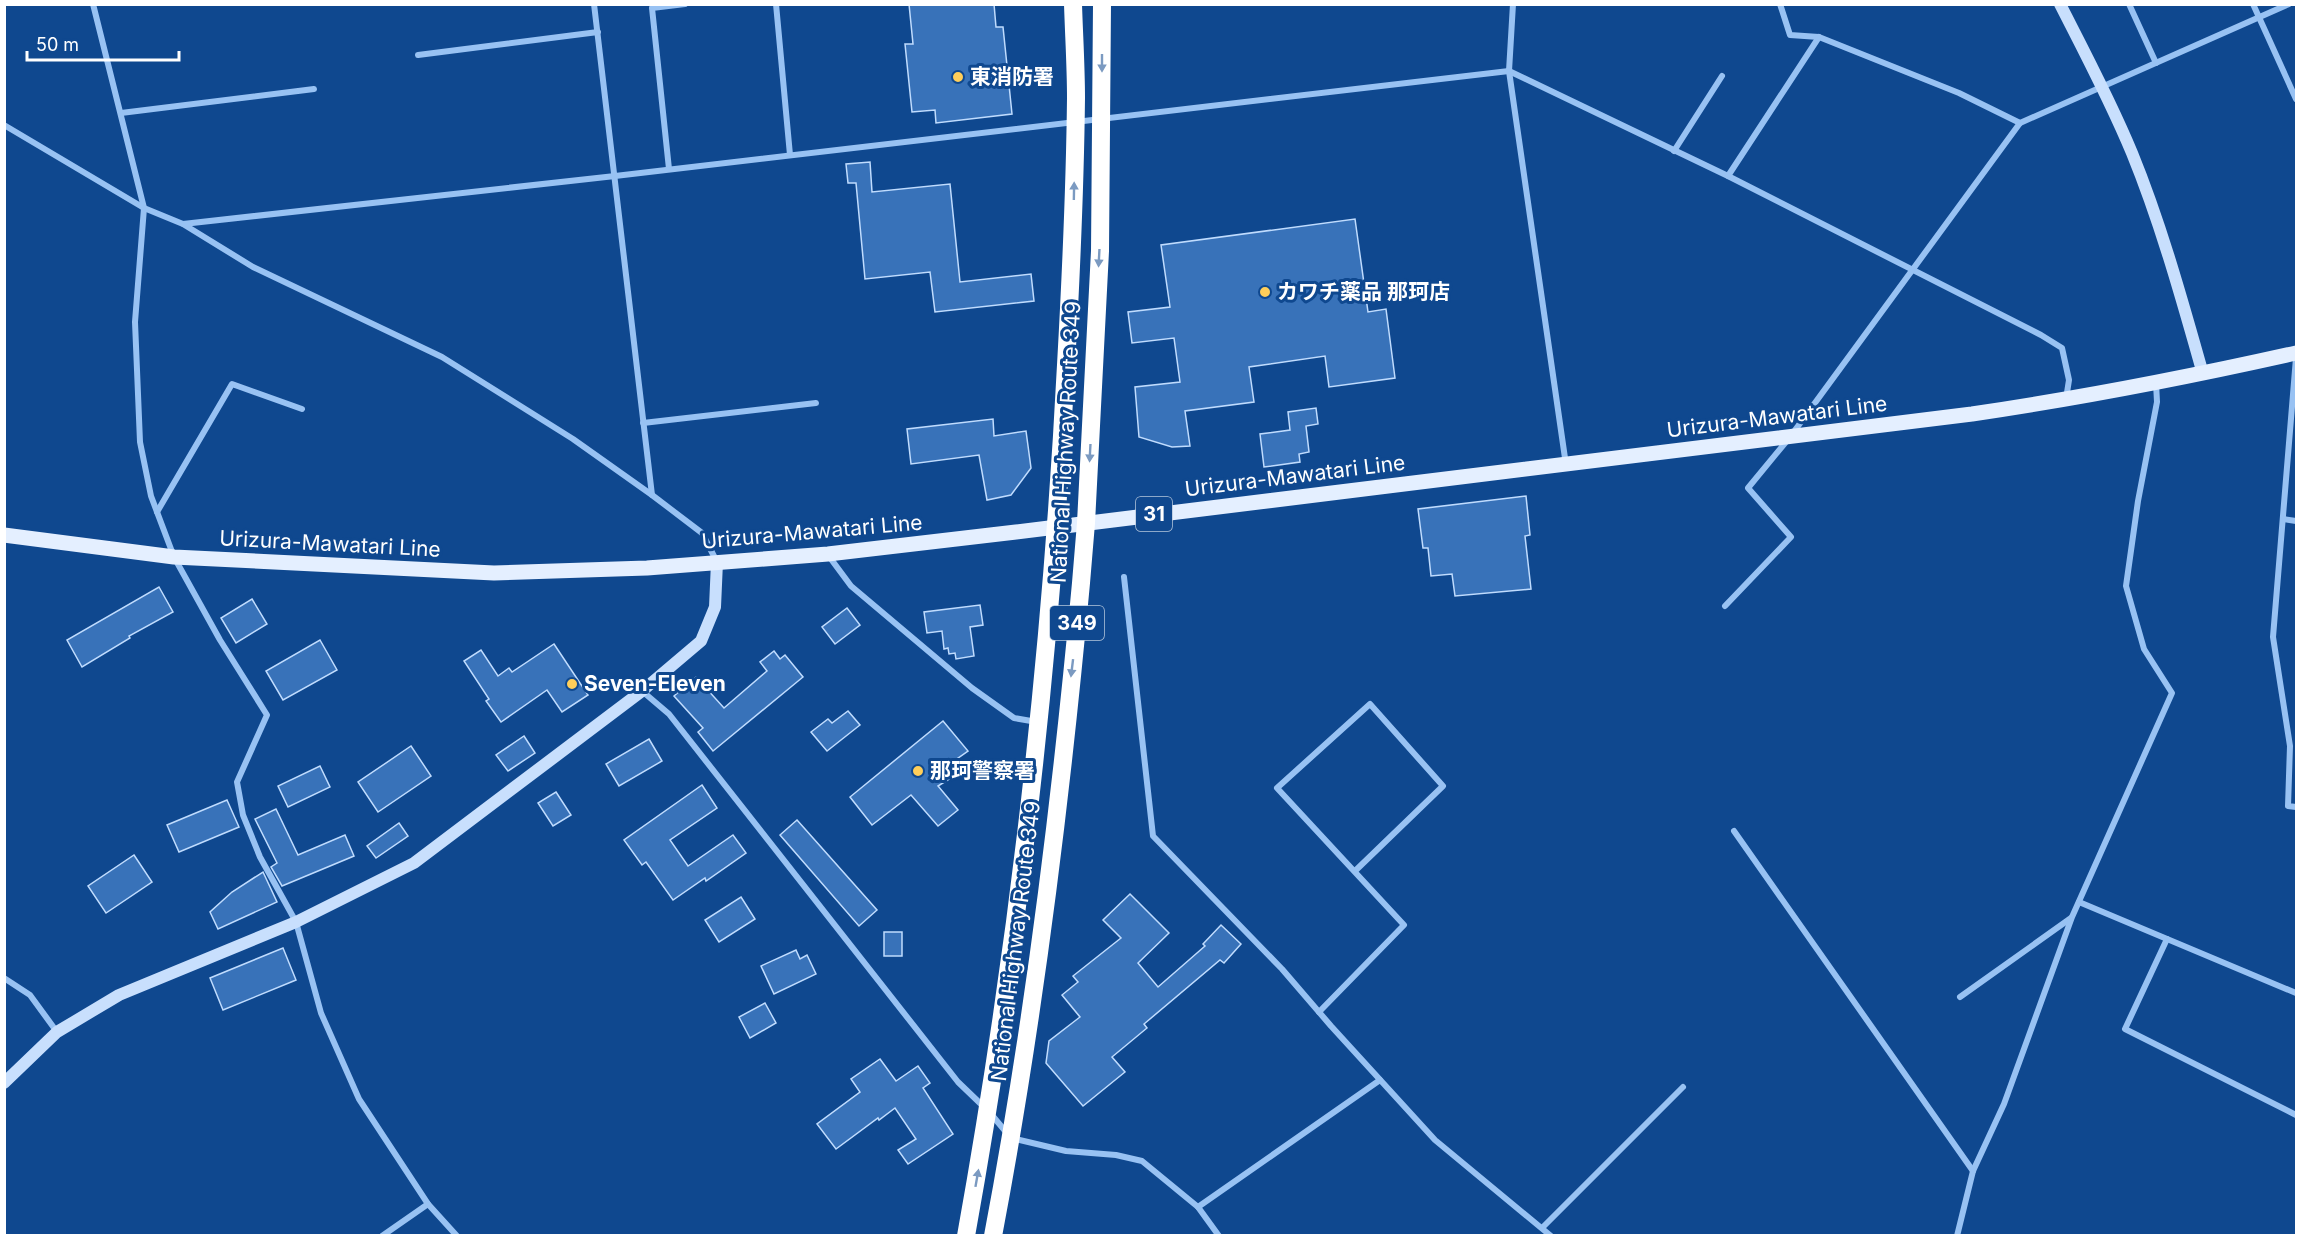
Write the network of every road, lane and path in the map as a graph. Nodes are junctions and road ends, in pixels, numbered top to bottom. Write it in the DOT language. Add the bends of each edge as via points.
graph roads {
  1 [pos="93,4"];
  2 [pos="594,4"];
  3 [pos="685,4"];
  4 [pos="776,4"];
  5 [pos="1073,4"];
  6 [pos="1102,4"];
  7 [pos="1513,4"];
  8 [pos="1780,4"];
  9 [pos="2060,4"];
  10 [pos="2128,4"];
  11 [pos="2253,4"];
  12 [pos="2289,4"];
  13 [pos="2259,18"];
  14 [pos="598,32"];
  15 [pos="1819,37"];
  16 [pos="418,55"];
  17 [pos="2156,63"];
  18 [pos="1509,70"];
  19 [pos="1722,76"];
  20 [pos="2102,88"];
  21 [pos="314,89"];
  22 [pos="2296,99"];
  23 [pos="121,113"];
  24 [pos="1102,118"];
  25 [pos="1075,122"];
  26 [pos="2020,123"];
  27 [pos="4,125"];
  28 [pos="1674,150"];
  29 [pos="790,155"];
  30 [pos="669,169"];
  31 [pos="615,176"];
  32 [pos="1728,177"];
  33 [pos="144,208"];
  34 [pos="183,224"];
  35 [pos="1913,271"];
  36 [pos="2296,353"];
  37 [pos="2296,358"];
  38 [pos="2203,374"];
  39 [pos="2156,383"];
  40 [pos="2066,400"];
  41 [pos="816,403"];
  42 [pos="302,409"];
  43 [pos="643,423"];
  44 [pos="1790,437"];
  45 [pos="1566,465"];
  46 [pos="652,495"];
  47 [pos="157,512"];
  48 [pos="2283,519"];
  49 [pos="2296,520"];
  50 [pos="1086,523"];
  51 [pos="1057,527"];
  52 [pos="4,535"];
  53 [pos="828,554"];
  54 [pos="174,557"];
  55 [pos="717,562"];
  56 [pos="1124,577"];
  57 [pos="1725,606"];
  58 [pos="642,691"];
  59 [pos="1040,723"];
  60 [pos="2293,746"];
  61 [pos="2296,807"];
  62 [pos="1734,831"];
  63 [pos="1355,872"];
  64 [pos="2079,902"];
  65 [pos="2072,917"];
  66 [pos="296,922"];
  67 [pos="2167,939"];
  68 [pos="4,978"];
  69 [pos="2296,993"];
  70 [pos="1960,997"];
  71 [pos="1318,1012"];
  72 [pos="57,1032"];
  73 [pos="1380,1080"];
  74 [pos="4,1083"];
  75 [pos="1683,1087"];
  76 [pos="989,1111"];
  77 [pos="2296,1115"];
  78 [pos="1011,1138"];
  79 [pos="1973,1171"];
  80 [pos="428,1204"];
  81 [pos="1198,1207"];
  82 [pos="1543,1227"];
  83 [pos="382,1236"];
  84 [pos="457,1236"];
  85 [pos="966,1236"];
  86 [pos="993,1236"];
  87 [pos="1219,1236"];
  88 [pos="1551,1236"];
  89 [pos="1957,1236"];
  1 -- 23 [label="street"];
  2 -- 14 [label="street"];
  3 -- 30 [label="street" via="652,8"];
  4 -- 29 [label="street"];
  5 -- 25 [label="highway, National Highway Route 349 / 349"];
  6 -- 24 [label="highway, National Highway Route 349 / 349, one-way"];
  7 -- 18 [label="street"];
  8 -- 15 [label="street" via="1790,35"];
  9 -- 20 [label="street"];
  10 -- 17 [label="street"];
  11 -- 13 [label="street"];
  12 -- 13 [label="street"];
  13 -- 17 [label="street"];
  13 -- 22 [label="street"];
  14 -- 16 [label="street"];
  14 -- 31 [label="street"];
  15 -- 26 [label="street" via="1959,93"];
  15 -- 32 [label="street"];
  17 -- 20 [label="street"];
  18 -- 24 [label="street"];
  18 -- 28 [label="street"];
  18 -- 45 [label="street"];
  19 -- 28 [label="street"];
  20 -- 26 [label="street"];
  20 -- 38 [label="street" via="2151,202"];
  21 -- 23 [label="street"];
  23 -- 33 [label="street"];
  24 -- 25 [label="street"];
  24 -- 50 [label="highway, National Highway Route 349 / 349, one-way" via="1100,251"];
  25 -- 29 [label="street"];
  51 -- 25 [label="highway, National Highway Route 349 / 349, one-way"];
  26 -- 35 [label="street"];
  27 -- 33 [label="street"];
  28 -- 32 [label="street"];
  29 -- 30 [label="street"];
  30 -- 31 [label="street"];
  31 -- 34 [label="street"];
  31 -- 43 [label="street"];
  32 -- 35 [label="street"];
  33 -- 34 [label="street"];
  33 -- 47 [label="street" via="135,321 140,442"];
  34 -- 46 [label="street" via="254,267 442,357 573,439"];
  35 -- 40 [label="street" via="2062,348 2069,380"];
  35 -- 44 [label="street"];
  36 -- 38 [label="main road, Urizura-Mawatari Line / 31"];
  37 -- 48 [label="street"];
  38 -- 39 [label="main road, Urizura-Mawatari Line / 31"];
  39 -- 40 [label="main road, Urizura-Mawatari Line / 31"];
  39 -- 64 [label="street" via="2157,402 2126,586 2144,649 2172,693"];
  40 -- 44 [label="main road, Urizura-Mawatari Line / 31"];
  41 -- 43 [label="street"];
  42 -- 47 [label="street" via="232,384"];
  43 -- 46 [label="street"];
  44 -- 45 [label="main road, Urizura-Mawatari Line / 31"];
  44 -- 57 [label="street" via="1748,488 1791,537"];
  45 -- 50 [label="main road, Urizura-Mawatari Line / 31"];
  46 -- 55 [label="street" via="702,533"];
  47 -- 54 [label="street"];
  48 -- 49 [label="street"];
  48 -- 60 [label="street" via="2273,637"];
  50 -- 51 [label="main road, Urizura-Mawatari Line / 31"];
  50 -- 78 [label="highway, National Highway Route 349 / 349, one-way" via="1039,961"];
  51 -- 53 [label="main road, Urizura-Mawatari Line / 31"];
  51 -- 59 [label="highway, National Highway Route 349 / 349"];
  52 -- 54 [label="main road, Urizura-Mawatari Line / 31"];
  53 -- 55 [label="main road, Urizura-Mawatari Line / 31"];
  53 -- 59 [label="street" via="851,586 972,688 1014,718"];
  54 -- 55 [label="main road, Urizura-Mawatari Line / 31" via="494,573"];
  54 -- 66 [label="street" via="267,715 237,782 243,815 260,857"];
  55 -- 58 [label="street" via="715,607 701,641"];
  56 -- 71 [label="street" via="1153,836 1282,969"];
  58 -- 66 [label="street" via="414,862"];
  58 -- 76 [label="street" via="669,714 958,1082"];
  59 -- 76 [label="highway, National Highway Route 349 / 349"];
  60 -- 61 [label="street" via="2288,806"];
  62 -- 79 [label="street"];
  63 -- 63 [label="street" via="1277,788 1370,704 1443,786"];
  63 -- 71 [label="street" via="1404,925"];
  64 -- 65 [label="street"];
  64 -- 67 [label="street"];
  65 -- 70 [label="street"];
  65 -- 79 [label="street" via="2004,1104"];
  66 -- 72 [label="street" via="119,995"];
  66 -- 80 [label="street" via="321,1013 359,1099"];
  67 -- 69 [label="street"];
  67 -- 77 [label="street" via="2125,1029"];
  68 -- 72 [label="street" via="30,995"];
  71 -- 73 [label="street"];
  72 -- 74 [label="street"];
  73 -- 81 [label="street"];
  73 -- 82 [label="street" via="1435,1140"];
  75 -- 82 [label="street"];
  76 -- 78 [label="street"];
  85 -- 76 [label="highway, National Highway Route 349 / 349, one-way"];
  78 -- 81 [label="street" via="1066,1151 1142,1161"];
  78 -- 86 [label="highway, National Highway Route 349 / 349"];
  79 -- 89 [label="street"];
  80 -- 83 [label="street"];
  80 -- 84 [label="street"];
  81 -- 87 [label="street"];
  82 -- 88 [label="street"];
}
